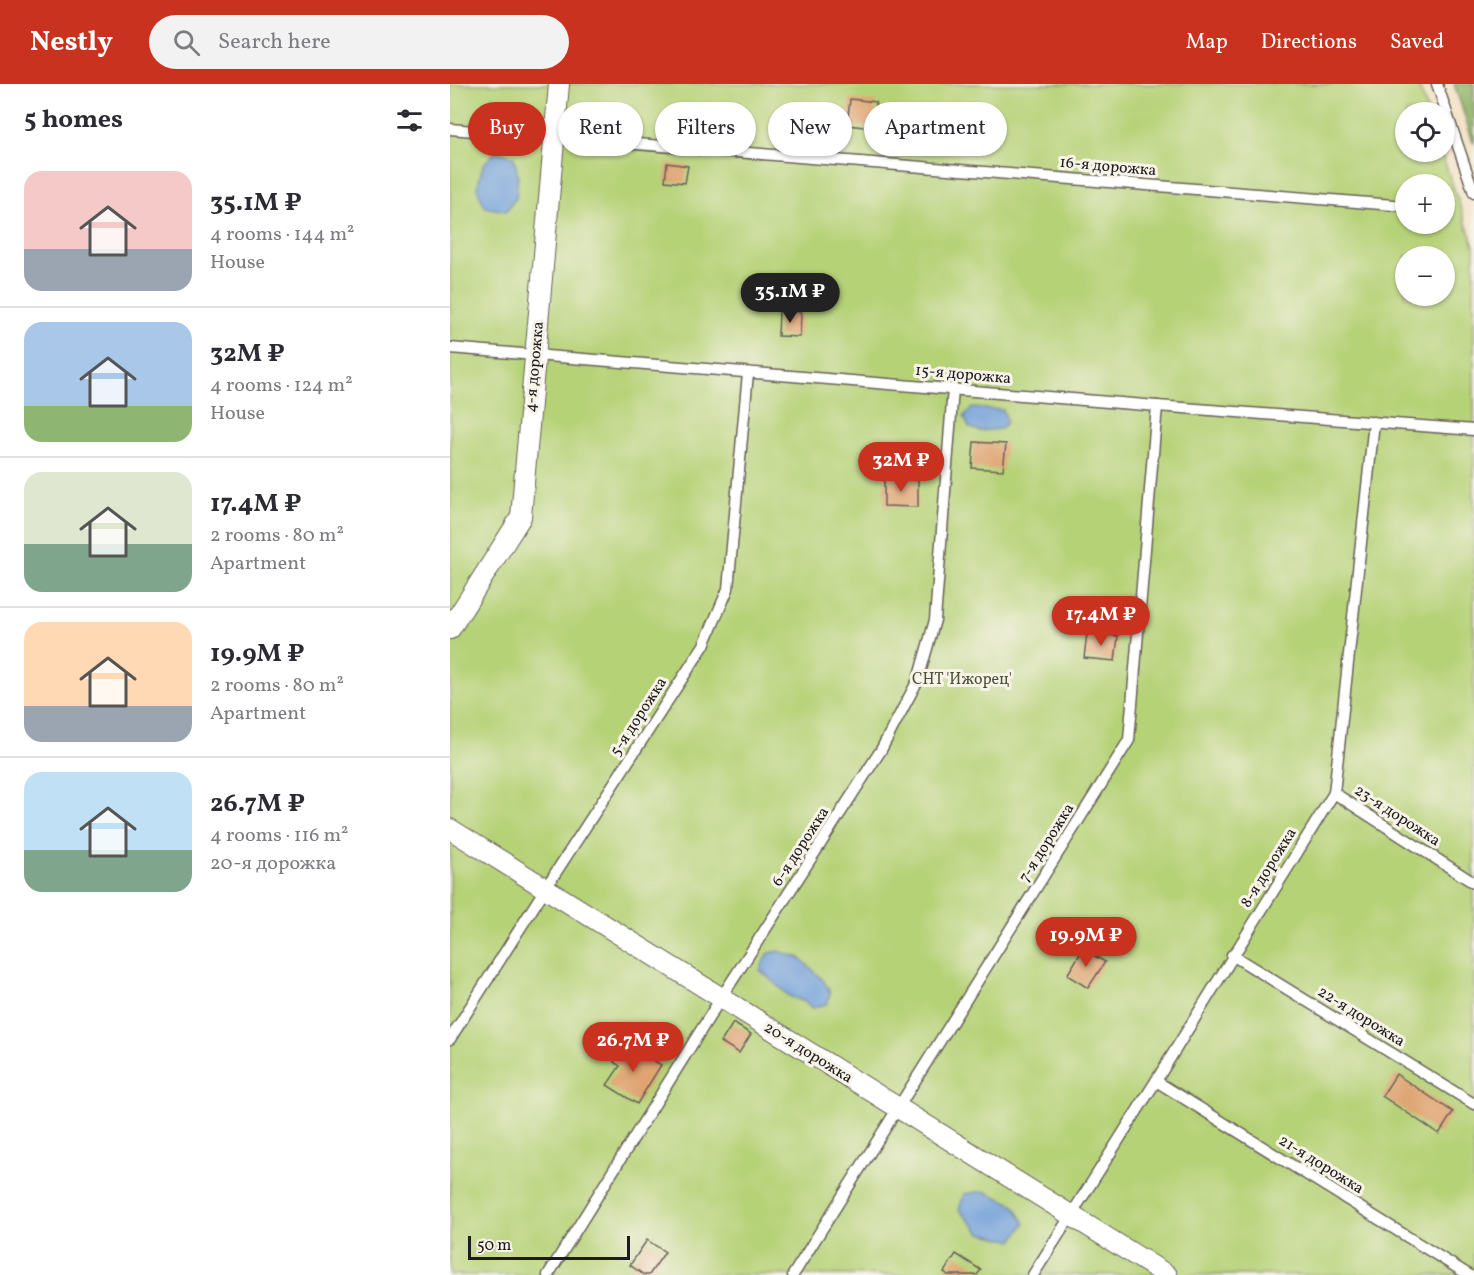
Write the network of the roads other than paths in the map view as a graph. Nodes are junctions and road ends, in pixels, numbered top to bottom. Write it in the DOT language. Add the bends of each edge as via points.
graph roads {
  1 [pos="560,84"];
  2 [pos="1437,84"];
  3 [pos="450,129"];
  4 [pos="556,138"];
  5 [pos="1474,192"];
  6 [pos="1395,205"];
  7 [pos="450,348"];
  8 [pos="536,355"];
  9 [pos="748,373"];
  10 [pos="952,389"];
  11 [pos="1157,406"];
  12 [pos="1374,422"];
  13 [pos="1474,429"];
  14 [pos="450,629"];
  15 [pos="1334,793"];
  16 [pos="450,829"];
  17 [pos="1474,883"];
  18 [pos="545,889"];
  19 [pos="1232,955"];
  20 [pos="721,998"];
  21 [pos="450,1039"];
  22 [pos="1156,1081"];
  23 [pos="1474,1104"];
  24 [pos="898,1109"];
  25 [pos="1070,1216"];
  26 [pos="548,1275"];
  27 [pos="793,1275"];
  28 [pos="1032,1275"];
  29 [pos="1167,1275"];
  30 [pos="1469,1275"];
  1 -- 4 [label="street, 4-я дорожка"];
  2 -- 5 [label="lane"];
  3 -- 4 [label="lane, 16-я дорожка"];
  4 -- 6 [label="lane, 16-я дорожка"];
  4 -- 8 [label="street, 4-я дорожка"];
  7 -- 8 [label="lane, 15-я дорожка"];
  8 -- 9 [label="lane, 15-я дорожка"];
  8 -- 14 [label="street, 4-я дорожка" via="521,517"];
  9 -- 10 [label="lane, 15-я дорожка"];
  9 -- 18 [label="lane, 5-я дорожка" via="728,589 704,645"];
  10 -- 11 [label="lane, 15-я дорожка"];
  10 -- 20 [label="lane, 6-я дорожка" via="935,620 918,680 881,750"];
  11 -- 12 [label="lane, 15-я дорожка"];
  11 -- 24 [label="lane, 7-я дорожка" via="1129,740"];
  12 -- 13 [label="lane, 15-я дорожка"];
  12 -- 15 [label="lane, 8-я дорожка"];
  15 -- 17 [label="lane, 23-я дорожка"];
  15 -- 19 [label="lane, 8-я дорожка"];
  16 -- 18 [label="street, 20-я дорожка"];
  18 -- 20 [label="street, 20-я дорожка"];
  18 -- 21 [label="lane, 5-я дорожка"];
  19 -- 22 [label="lane, 8-я дорожка"];
  19 -- 23 [label="lane, 22-я дорожка"];
  20 -- 24 [label="street, 20-я дорожка"];
  20 -- 26 [label="lane, 6-я дорожка"];
  22 -- 25 [label="lane, 8-я дорожка"];
  22 -- 30 [label="lane, 21-я дорожка"];
  24 -- 25 [label="street, 20-я дорожка"];
  24 -- 27 [label="lane, 7-я дорожка"];
  25 -- 28 [label="lane, 8-я дорожка"];
  25 -- 29 [label="street, 20-я дорожка"];
}
